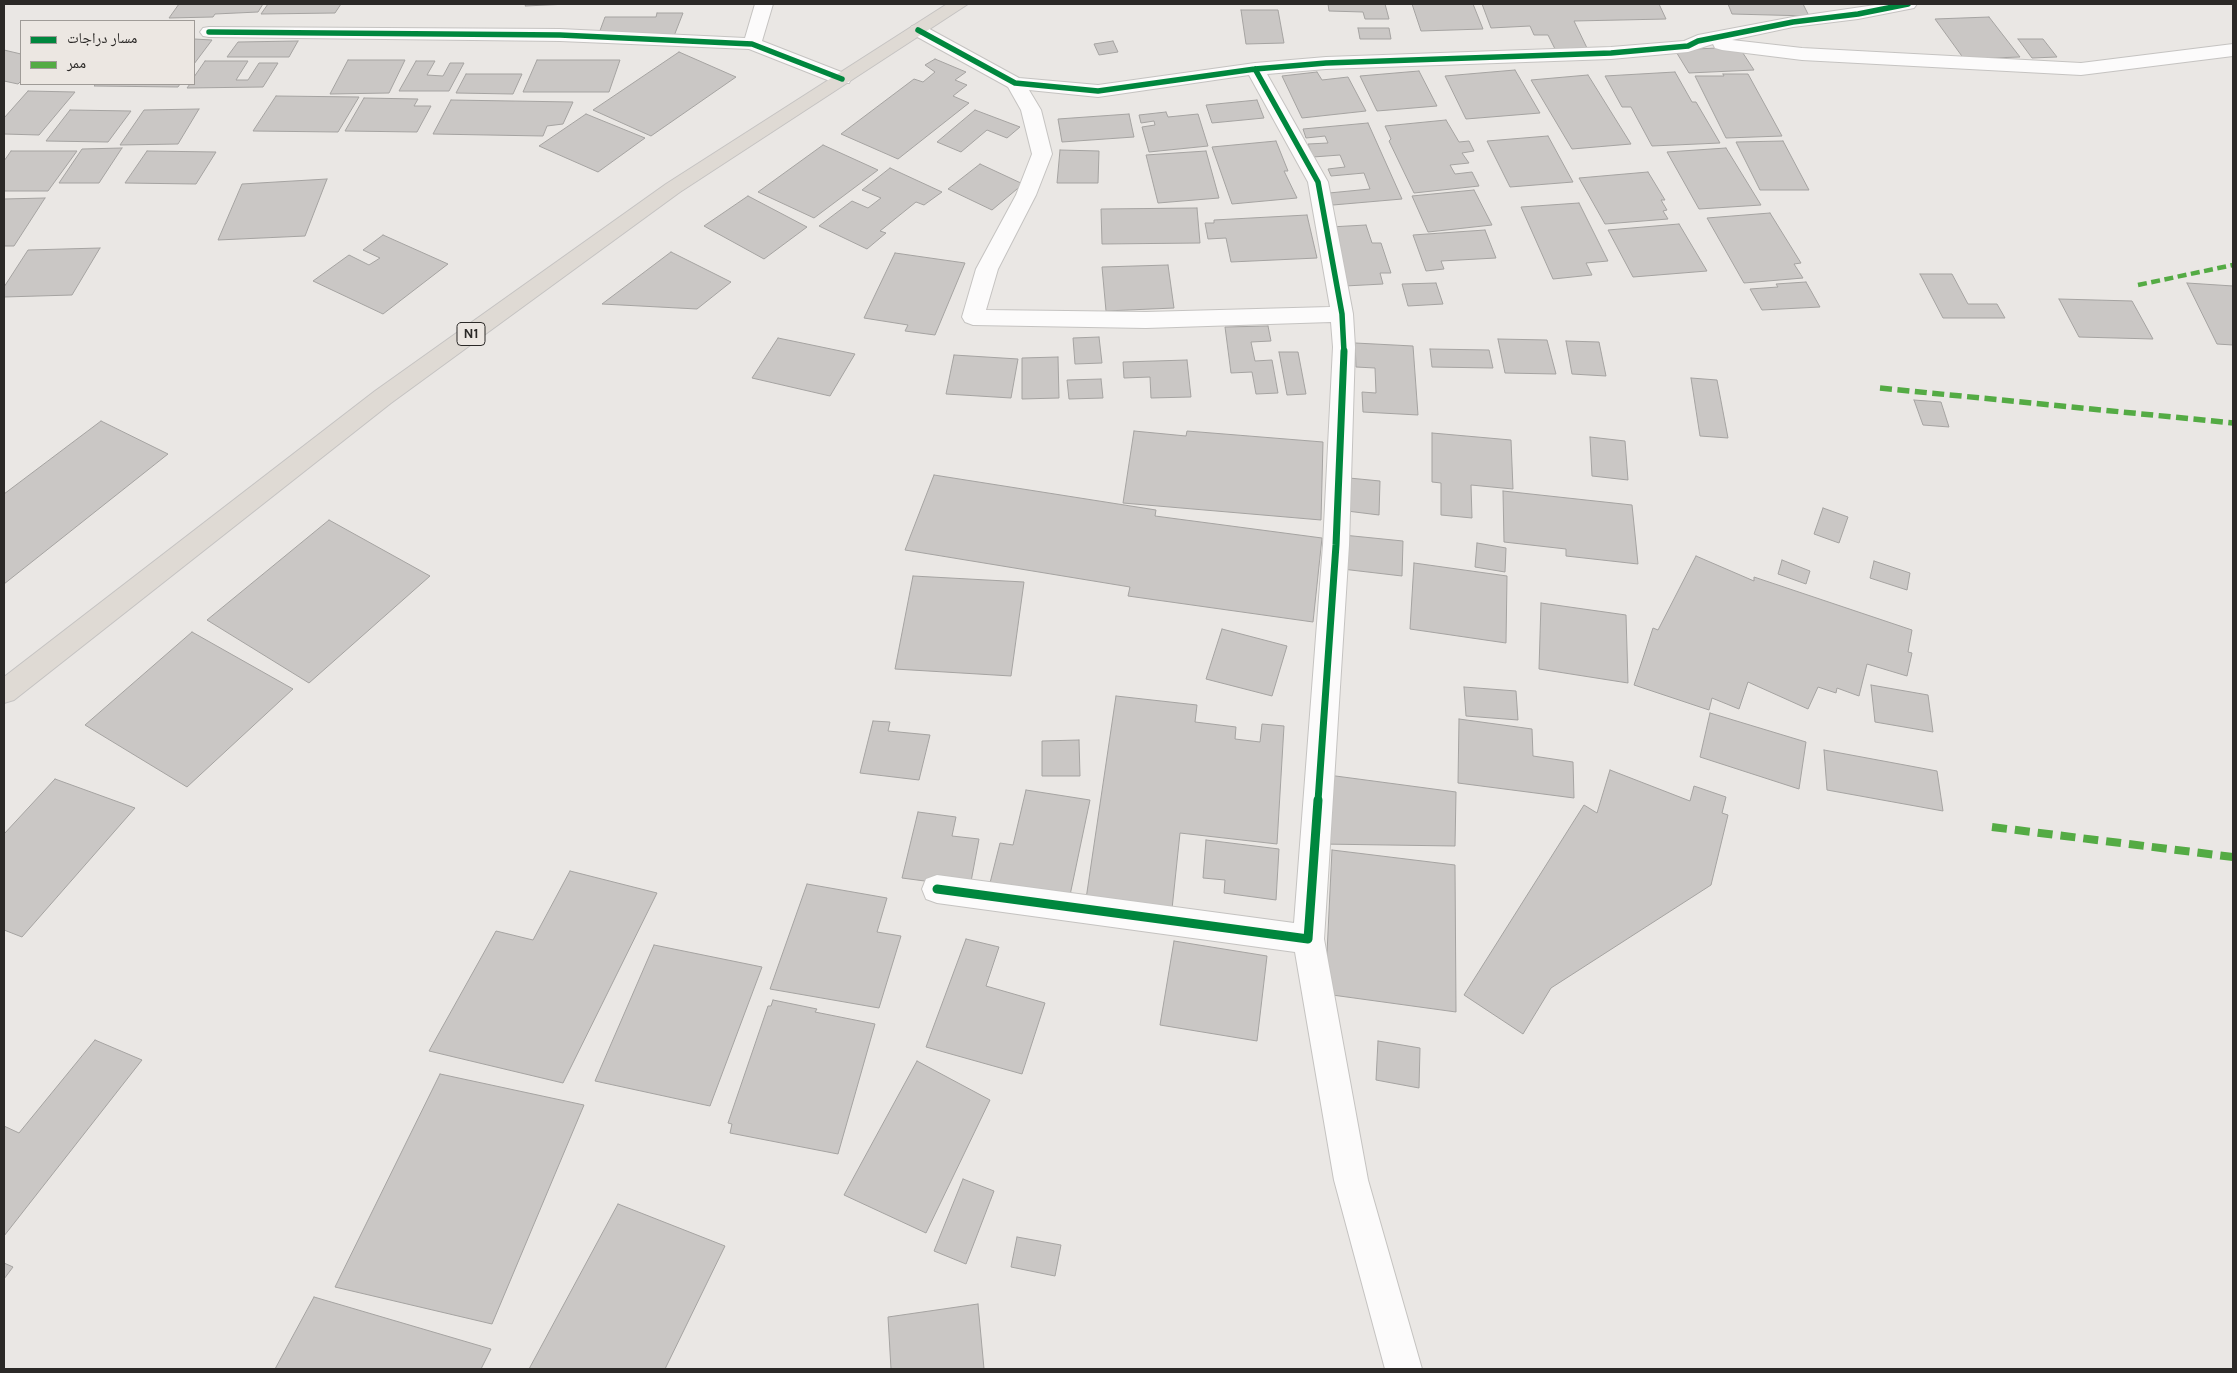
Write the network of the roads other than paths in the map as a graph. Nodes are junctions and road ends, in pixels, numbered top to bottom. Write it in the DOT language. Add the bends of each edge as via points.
graph roads {
  1 [pos="764,4"];
  2 [pos="959,4"];
  3 [pos="1908,4"];
  4 [pos="918,30"];
  5 [pos="209,32"];
  6 [pos="1698,41"];
  7 [pos="752,44"];
  8 [pos="2233,50"];
  9 [pos="1255,69"];
  10 [pos="842,79"];
  11 [pos="1015,83"];
  12 [pos="1342,314"];
  13 [pos="4,692"];
  14 [pos="937,889"];
  15 [pos="1308,939"];
  16 [pos="1403,1369"];
  1 -- 7 [label="street"];
  2 -- 4 [label="highway, N1"];
  3 -- 6 [label="street"];
  4 -- 10 [label="highway, N1"];
  4 -- 11 [label="street"];
  5 -- 7 [label="street" via="560,35"];
  6 -- 8 [label="street" via="1802,54 2081,69"];
  6 -- 9 [label="street" via="1688,46 1611,53 1326,63"];
  7 -- 10 [label="street"];
  9 -- 11 [label="street" via="1098,91"];
  9 -- 12 [label="street" via="1318,182"];
  10 -- 13 [label="highway, N1" via="673,188 383,397"];
  11 -- 12 [label="street" via="1031,110 1042,154 1026,195 987,269 973,317 1146,320"];
  12 -- 15 [label="street" via="1340,471"];
  14 -- 15 [label="street"];
  15 -- 16 [label="street" via="1351,1180"];
}
